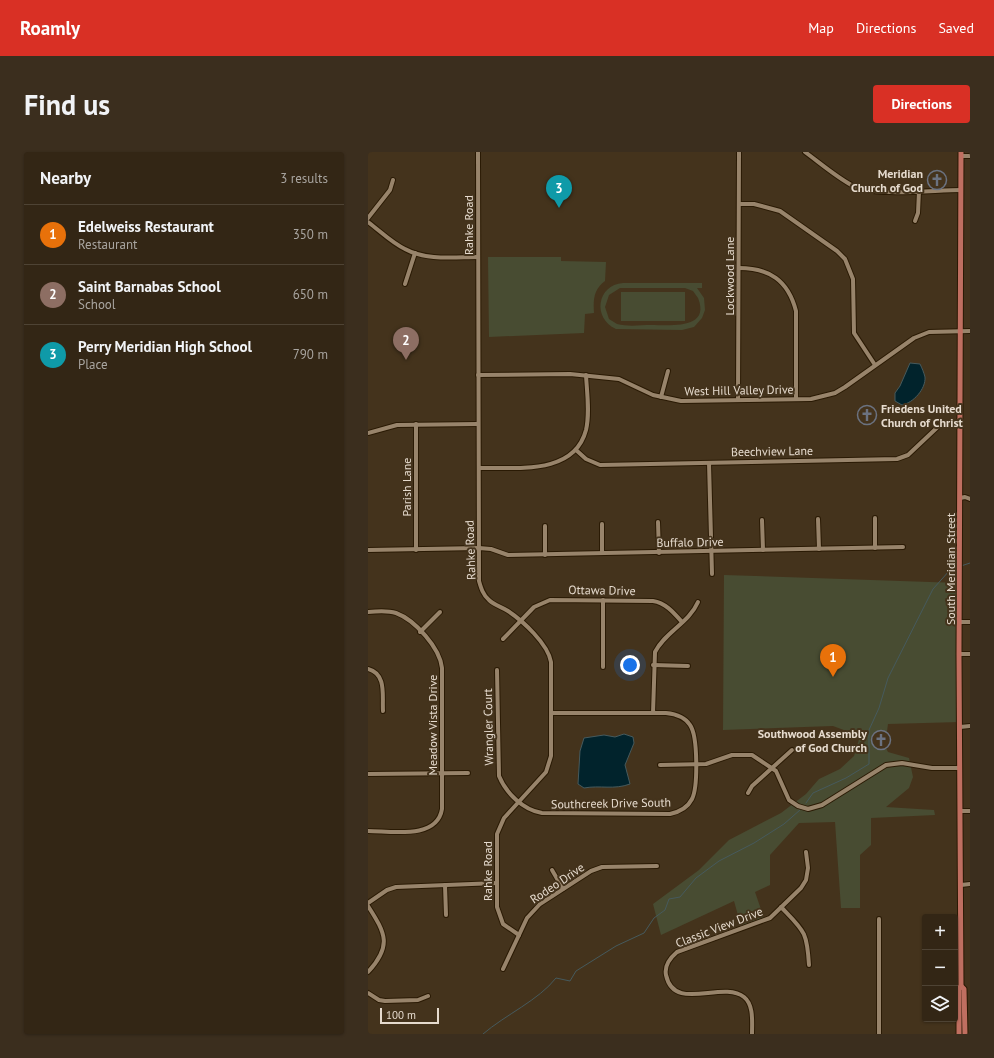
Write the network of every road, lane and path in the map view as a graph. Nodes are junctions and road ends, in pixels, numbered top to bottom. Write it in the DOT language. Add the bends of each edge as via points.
graph roads {
  1 [pos="478,152"];
  2 [pos="739,152"];
  3 [pos="805,152"];
  4 [pos="810,154"];
  5 [pos="961,154"];
  6 [pos="970,156"];
  7 [pos="393,180"];
  8 [pos="960,190"];
  9 [pos="919,191"];
  10 [pos="739,204"];
  11 [pos="368,218"];
  12 [pos="915,221"];
  13 [pos="368,222"];
  14 [pos="415,253"];
  15 [pos="478,257"];
  16 [pos="739,268"];
  17 [pos="404,284"];
  18 [pos="960,331"];
  19 [pos="970,331"];
  20 [pos="875,365"];
  21 [pos="668,371"];
  22 [pos="478,375"];
  23 [pos="586,375"];
  24 [pos="661,397"];
  25 [pos="738,400"];
  26 [pos="796,400"];
  27 [pos="960,422"];
  28 [pos="416,424"];
  29 [pos="478,424"];
  30 [pos="368,432"];
  31 [pos="576,450"];
  32 [pos="709,463"];
  33 [pos="478,468"];
  34 [pos="960,498"];
  35 [pos="970,499"];
  36 [pos="875,518"];
  37 [pos="818,519"];
  38 [pos="762,520"];
  39 [pos="658,522"];
  40 [pos="602,524"];
  41 [pos="545,526"];
  42 [pos="479,548"];
  43 [pos="876,548"];
  44 [pos="903,548"];
  45 [pos="819,549"];
  46 [pos="368,550"];
  47 [pos="416,550"];
  48 [pos="763,550"];
  49 [pos="711,551"];
  50 [pos="659,552"];
  51 [pos="602,554"];
  52 [pos="545,555"];
  53 [pos="712,574"];
  54 [pos="603,600"];
  55 [pos="698,602"];
  56 [pos="368,612"];
  57 [pos="440,612"];
  58 [pos="520,621"];
  59 [pos="682,622"];
  60 [pos="959,622"];
  61 [pos="970,622"];
  62 [pos="420,632"];
  63 [pos="503,639"];
  64 [pos="959,654"];
  65 [pos="970,654"];
  66 [pos="653,665"];
  67 [pos="688,666"];
  68 [pos="603,667"];
  69 [pos="368,669"];
  70 [pos="497,670"];
  71 [pos="382,711"];
  72 [pos="551,713"];
  73 [pos="653,713"];
  74 [pos="970,726"];
  75 [pos="960,727"];
  76 [pos="792,750"];
  77 [pos="695,764"];
  78 [pos="660,765"];
  79 [pos="772,767"];
  80 [pos="959,768"];
  81 [pos="468,773"];
  82 [pos="368,774"];
  83 [pos="442,774"];
  84 [pos="748,793"];
  85 [pos="518,802"];
  86 [pos="970,811"];
  87 [pos="960,812"];
  88 [pos="368,831"];
  89 [pos="806,852"];
  90 [pos="657,866"];
  91 [pos="552,870"];
  92 [pos="497,884"];
  93 [pos="961,884"];
  94 [pos="970,884"];
  95 [pos="445,885"];
  96 [pos="563,889"];
  97 [pos="368,903"];
  98 [pos="368,906"];
  99 [pos="781,907"];
  100 [pos="446,915"];
  101 [pos="879,919"];
  102 [pos="519,935"];
  103 [pos="808,965"];
  104 [pos="503,970"];
  105 [pos="368,972"];
  106 [pos="961,986"];
  107 [pos="368,993"];
  108 [pos="428,996"];
  109 [pos="752,1034"];
  110 [pos="879,1034"];
  111 [pos="959,1034"];
  112 [pos="964,1034"];
  1 -- 15 [label="street, Rahke Road"];
  2 -- 10 [label="street, Lockwood Lane"];
  3 -- 4 [label="street"];
  4 -- 9 [label="street" via="844,181 864,190"];
  5 -- 6 [label="street"];
  5 -- 8 [label="main road, South Meridian Street"];
  7 -- 11 [label="street" via="390,190"];
  8 -- 9 [label="street"];
  8 -- 18 [label="main road, South Meridian Street"];
  9 -- 12 [label="street"];
  10 -- 16 [label="street, Lockwood Lane"];
  10 -- 20 [label="street" via="770,207 780,211 838,251 845,259 853,278 854,333"];
  13 -- 14 [label="street" via="405,249"];
  14 -- 15 [label="street" via="436,257"];
  14 -- 17 [label="street"];
  15 -- 22 [label="street, Rahke Road"];
  16 -- 25 [label="street, Lockwood Lane"];
  16 -- 26 [label="street" via="766,272 782,283 792,296 796,311"];
  18 -- 19 [label="street, West Hill Valley Drive"];
  18 -- 20 [label="street, West Hill Valley Drive" via="929,332 914,338"];
  18 -- 27 [label="main road, South Meridian Street"];
  20 -- 26 [label="street, West Hill Valley Drive" via="835,393 822,398"];
  21 -- 24 [label="street"];
  22 -- 23 [label="street, West Hill Valley Drive"];
  22 -- 29 [label="street, Rahke Road"];
  23 -- 24 [label="street, West Hill Valley Drive" via="619,379"];
  23 -- 31 [label="street" via="588,420"];
  24 -- 25 [label="street, West Hill Valley Drive" via="681,401"];
  25 -- 26 [label="street, West Hill Valley Drive"];
  27 -- 32 [label="street, Beechview Lane" via="942,423 908,455 897,459"];
  27 -- 34 [label="main road, South Meridian Street"];
  28 -- 29 [label="street"];
  28 -- 30 [label="street" via="390,426"];
  28 -- 47 [label="street, Parish Lane"];
  29 -- 33 [label="street, Rahke Road"];
  31 -- 32 [label="street, Beechview Lane" via="586,459 600,464"];
  31 -- 33 [label="street" via="563,460 549,465"];
  32 -- 49 [label="street"];
  33 -- 42 [label="street, Rahke Road"];
  34 -- 35 [label="street"];
  34 -- 60 [label="main road, South Meridian Street"];
  36 -- 43 [label="street"];
  37 -- 45 [label="street"];
  38 -- 48 [label="street"];
  39 -- 50 [label="street"];
  40 -- 51 [label="street"];
  41 -- 52 [label="street"];
  42 -- 47 [label="street, Buffalo Drive"];
  42 -- 52 [label="street, Buffalo Drive" via="508,555"];
  42 -- 58 [label="street, Rahke Road" via="482,591 489,600"];
  43 -- 44 [label="street, Buffalo Drive"];
  43 -- 45 [label="street, Buffalo Drive"];
  45 -- 48 [label="street, Buffalo Drive"];
  46 -- 47 [label="street, Buffalo Drive"];
  48 -- 49 [label="street, Buffalo Drive"];
  49 -- 50 [label="street, Buffalo Drive"];
  49 -- 53 [label="street"];
  50 -- 51 [label="street, Buffalo Drive"];
  51 -- 52 [label="street, Buffalo Drive"];
  54 -- 58 [label="street, Ottawa Drive" via="544,601"];
  54 -- 59 [label="street, Ottawa Drive" via="660,602"];
  54 -- 68 [label="street"];
  55 -- 59 [label="street" via="694,611"];
  56 -- 62 [label="street, Meadow Vista Drive" via="398,614"];
  57 -- 62 [label="street"];
  58 -- 63 [label="street, Ottawa Drive"];
  58 -- 72 [label="street, Rahke Road" via="550,655"];
  59 -- 66 [label="street" via="659,644"];
  60 -- 61 [label="street"];
  60 -- 64 [label="main road, South Meridian Street"];
  62 -- 83 [label="street, Meadow Vista Drive" via="436,648 441,664"];
  64 -- 65 [label="street"];
  64 -- 75 [label="main road, South Meridian Street"];
  66 -- 67 [label="street"];
  66 -- 73 [label="street"];
  69 -- 71 [label="street" via="377,673 380,678"];
  70 -- 85 [label="street, Wrangler Court" via="499,776"];
  72 -- 73 [label="street, Southcreek Drive South"];
  72 -- 85 [label="street, Rahke Road" via="549,767 542,778"];
  73 -- 77 [label="street, Southcreek Drive South" via="674,713 690,725 695,739"];
  74 -- 75 [label="street"];
  75 -- 80 [label="main road, South Meridian Street"];
  76 -- 79 [label="street"];
  77 -- 78 [label="street"];
  77 -- 79 [label="street" via="713,763 745,753"];
  77 -- 85 [label="street, Southcreek Drive South" via="695,790 692,798 683,809 673,813 542,814 529,810"];
  79 -- 80 [label="street" via="779,776 789,800 808,809 822,805 886,765 902,763 932,768"];
  79 -- 84 [label="street"];
  80 -- 87 [label="main road, South Meridian Street"];
  81 -- 83 [label="street"];
  82 -- 83 [label="street"];
  83 -- 88 [label="street, Meadow Vista Drive" via="442,811 435,824 422,830"];
  85 -- 92 [label="street, Rahke Road" via="504,818 498,834"];
  86 -- 87 [label="street"];
  87 -- 93 [label="main road, South Meridian Street"];
  89 -- 99 [label="street, Classic View Drive" via="806,880"];
  90 -- 96 [label="street, Rodeo Drive" via="602,867"];
  91 -- 96 [label="street"];
  92 -- 95 [label="street"];
  92 -- 102 [label="street, Rahke Road" via="497,907 500,918 507,928"];
  93 -- 94 [label="street"];
  93 -- 106 [label="main road, South Meridian Street"];
  95 -- 97 [label="street" via="396,887"];
  95 -- 100 [label="street"];
  96 -- 102 [label="street, Rodeo Drive" via="533,910"];
  98 -- 105 [label="street" via="381,927 384,945 379,960"];
  99 -- 103 [label="street" via="804,932 808,942"];
  99 -- 109 [label="street, Classic View Drive" via="763,922 677,952 666,966 668,982 678,992 689,994 728,991 743,996 750,1006"];
  101 -- 110 [label="street"];
  102 -- 104 [label="street, Rodeo Drive"];
  106 -- 111 [label="main road, South Meridian Street"];
  106 -- 112 [label="main road, South Meridian Street" via="964,989"];
  107 -- 108 [label="street" via="384,1001 418,1000"];
}
